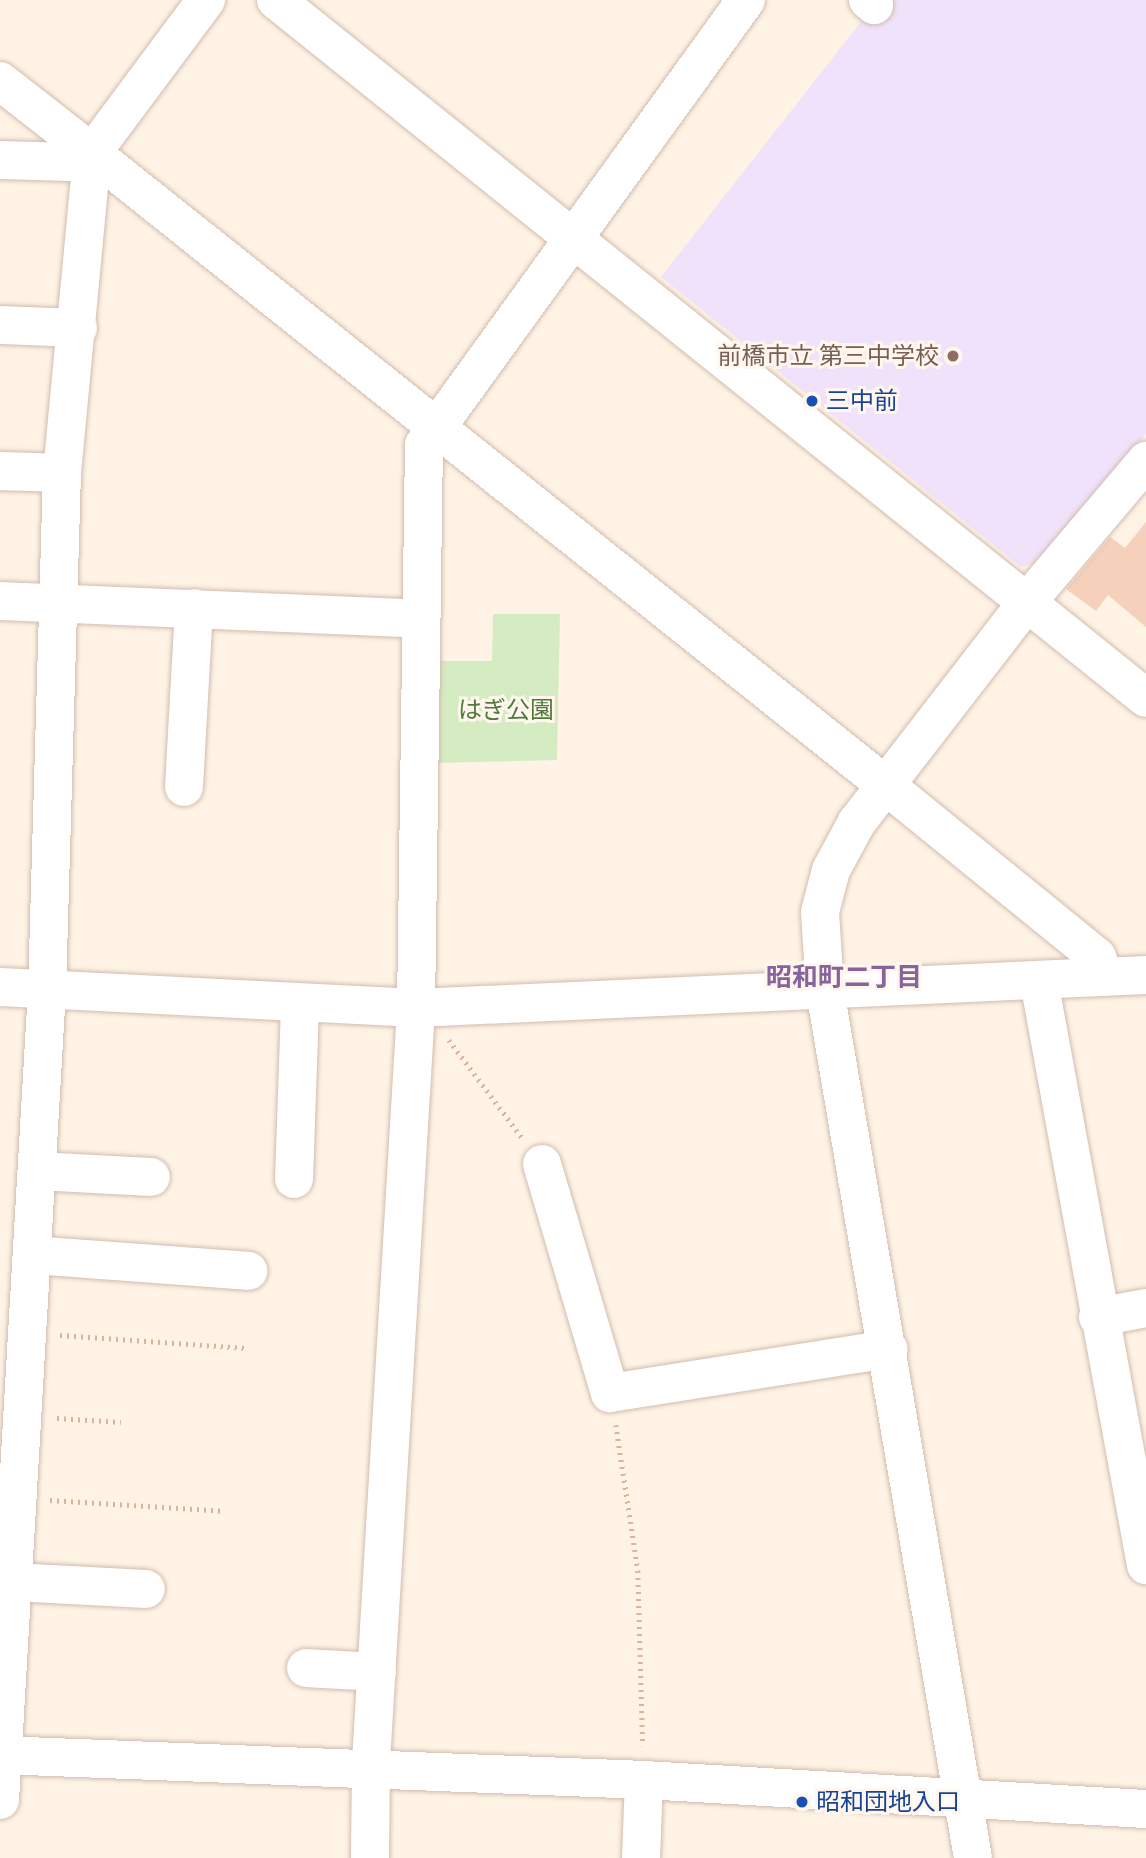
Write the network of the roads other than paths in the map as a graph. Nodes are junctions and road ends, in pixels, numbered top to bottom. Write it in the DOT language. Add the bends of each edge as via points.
graph roads {
  1 [pos="206,0"];
  2 [pos="276,0"];
  3 [pos="746,0"];
  4 [pos="0,81"];
  5 [pos="92,153"];
  6 [pos="0,160"];
  7 [pos="574,238"];
  8 [pos="0,325"];
  9 [pos="78,328"];
  10 [pos="433,426"];
  11 [pos="1146,461"];
  12 [pos="0,471"];
  13 [pos="62,473"];
  14 [pos="0,601"];
  15 [pos="57,602"];
  16 [pos="1027,602"];
  17 [pos="194,608"];
  18 [pos="421,619"];
  19 [pos="1146,698"];
  20 [pos="184,787"];
  21 [pos="888,787"];
  22 [pos="1146,975"];
  23 [pos="1104,977"];
  24 [pos="1040,981"];
  25 [pos="0,987"];
  26 [pos="47,990"];
  27 [pos="825,990"];
  28 [pos="300,1005"];
  29 [pos="416,1008"];
  30 [pos="542,1164"];
  31 [pos="37,1171"];
  32 [pos="151,1177"];
  33 [pos="294,1179"];
  34 [pos="32,1255"];
  35 [pos="248,1271"];
  36 [pos="1146,1308"];
  37 [pos="1098,1317"];
  38 [pos="889,1349"];
  39 [pos="15,1430"];
  40 [pos="1146,1564"];
  41 [pos="13,1582"];
  42 [pos="146,1589"];
  43 [pos="306,1668"];
  44 [pos="377,1672"];
  45 [pos="1,1755"];
  46 [pos="372,1773"];
  47 [pos="644,1780"];
  48 [pos="962,1798"];
  49 [pos="0,1800"];
  50 [pos="1146,1809"];
  51 [pos="370,1858"];
  52 [pos="641,1858"];
  53 [pos="973,1858"];
  1 -- 5 [label="street"];
  2 -- 7 [label="street"];
  3 -- 7 [label="street"];
  4 -- 5 [label="street"];
  5 -- 6 [label="street" via="69,162"];
  5 -- 9 [label="street"];
  5 -- 10 [label="street"];
  7 -- 10 [label="street"];
  7 -- 16 [label="street"];
  8 -- 9 [label="street"];
  9 -- 13 [label="street"];
  10 -- 18 [label="street" via="424,445"];
  10 -- 21 [label="street"];
  11 -- 16 [label="street"];
  12 -- 13 [label="street"];
  13 -- 15 [label="street"];
  14 -- 15 [label="street"];
  15 -- 17 [label="street"];
  15 -- 26 [label="street"];
  16 -- 19 [label="street"];
  16 -- 21 [label="street"];
  17 -- 18 [label="street"];
  17 -- 20 [label="street"];
  18 -- 29 [label="street"];
  21 -- 23 [label="street" via="1097,957"];
  21 -- 27 [label="street" via="852,829 825,888 818,937"];
  22 -- 23 [label="street"];
  23 -- 24 [label="street"];
  24 -- 27 [label="street"];
  24 -- 37 [label="street"];
  25 -- 26 [label="street"];
  26 -- 28 [label="street"];
  26 -- 31 [label="street"];
  27 -- 29 [label="street"];
  27 -- 38 [label="street"];
  28 -- 29 [label="street"];
  28 -- 33 [label="street"];
  29 -- 44 [label="street"];
  30 -- 38 [label="street" via="610,1393"];
  31 -- 32 [label="street"];
  31 -- 34 [label="street"];
  34 -- 35 [label="street"];
  34 -- 39 [label="street" via="28,1333"];
  36 -- 37 [label="street"];
  37 -- 40 [label="street" via="1114,1402 1125,1426"];
  38 -- 48 [label="street"];
  39 -- 41 [label="street" via="18,1497"];
  41 -- 42 [label="street"];
  41 -- 45 [label="street"];
  43 -- 44 [label="street"];
  44 -- 46 [label="street"];
  45 -- 46 [label="street"];
  45 -- 49 [label="street"];
  46 -- 47 [label="street"];
  46 -- 51 [label="street"];
  47 -- 48 [label="street"];
  47 -- 52 [label="street"];
  48 -- 50 [label="street"];
  48 -- 53 [label="street"];
}
